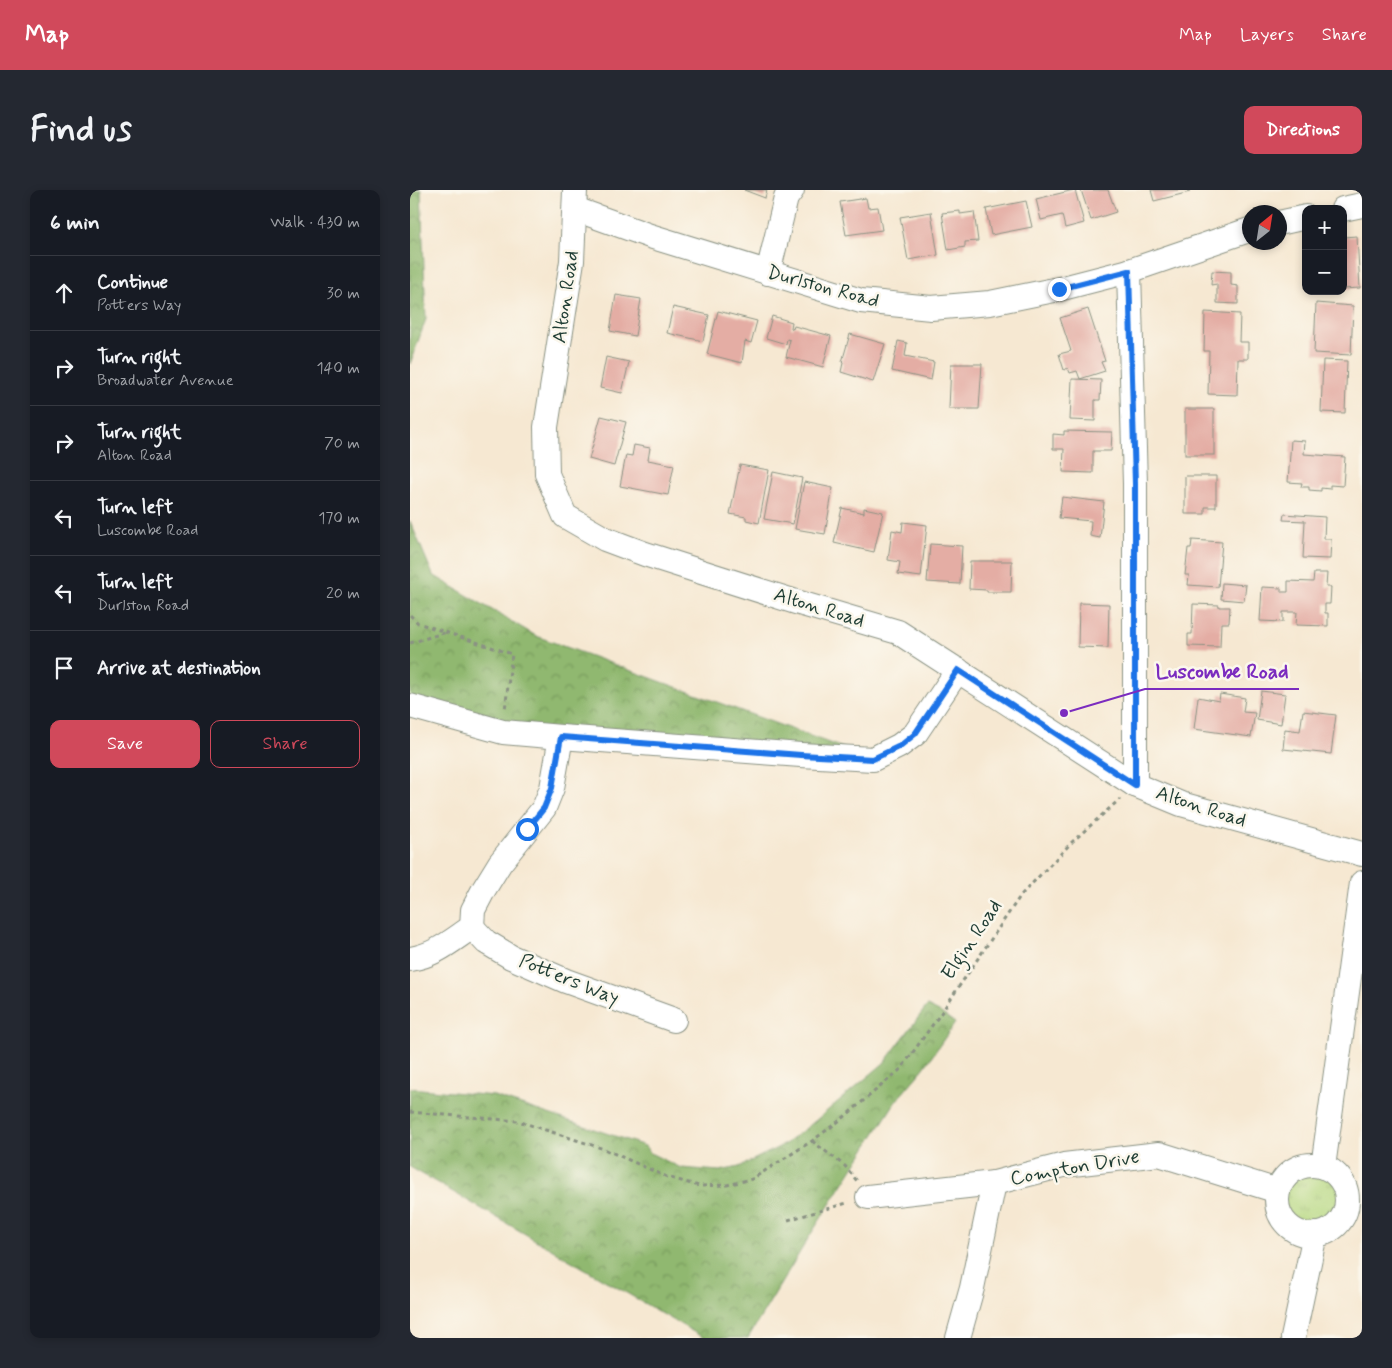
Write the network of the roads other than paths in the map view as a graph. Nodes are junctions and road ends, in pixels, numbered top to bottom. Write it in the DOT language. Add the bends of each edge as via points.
graph roads {
  1 [pos="792,190"];
  2 [pos="575,200"];
  3 [pos="1362,205"];
  4 [pos="1347,208"];
  5 [pos="1302,218"];
  6 [pos="1287,221"];
  7 [pos="1242,233"];
  8 [pos="1129,271"];
  9 [pos="768,273"];
  10 [pos="958,670"];
  11 [pos="410,706"];
  12 [pos="561,737"];
  13 [pos="1135,785"];
  14 [pos="1362,854"];
  15 [pos="1362,884"];
  16 [pos="472,927"];
  17 [pos="410,959"];
  18 [pos="674,1020"];
  19 [pos="1323,1167"];
  20 [pos="994,1183"];
  21 [pos="1278,1191"];
  22 [pos="868,1197"];
  23 [pos="1354,1214"];
  24 [pos="1316,1234"];
  25 [pos="958,1338"];
  26 [pos="1293,1338"];
  1 -- 9 [label="street" via="786,198"];
  2 -- 9 [label="street, Durlston Road" via="650,236"];
  2 -- 10 [label="street, Alton Road" via="572,261 546,427 547,474 565,516 605,539 645,554 898,632"];
  3 -- 4 [label="street"];
  5 -- 6 [label="street"];
  7 -- 8 [label="street, Durlston Road"];
  8 -- 9 [label="street, Durlston Road" via="990,304 931,308 862,301"];
  8 -- 13 [label="street" via="1135,484"];
  10 -- 12 [label="street" via="915,734 900,746 873,759"];
  10 -- 13 [label="street, Alton Road"];
  11 -- 12 [label="street" via="502,732"];
  12 -- 16 [label="street" via="552,788 544,808 500,863 484,889 473,910"];
  13 -- 14 [label="street, Alton Road" via="1182,804"];
  15 -- 19 [label="street"];
  16 -- 17 [label="street" via="436,952"];
  16 -- 18 [label="street, Potters Way" via="486,942 511,957"];
  19 -- 21 [label="street" via="1304,1165 1293,1170"];
  19 -- 23 [label="street" via="1341,1179"];
  20 -- 21 [label="street, Compton Drive" via="1064,1166 1159,1154"];
  20 -- 22 [label="street, Compton Drive"];
  20 -- 25 [label="street"];
  21 -- 24 [label="street" via="1278,1209 1283,1220 1292,1229"];
  23 -- 24 [label="street" via="1330,1230"];
  24 -- 26 [label="street"];
}
